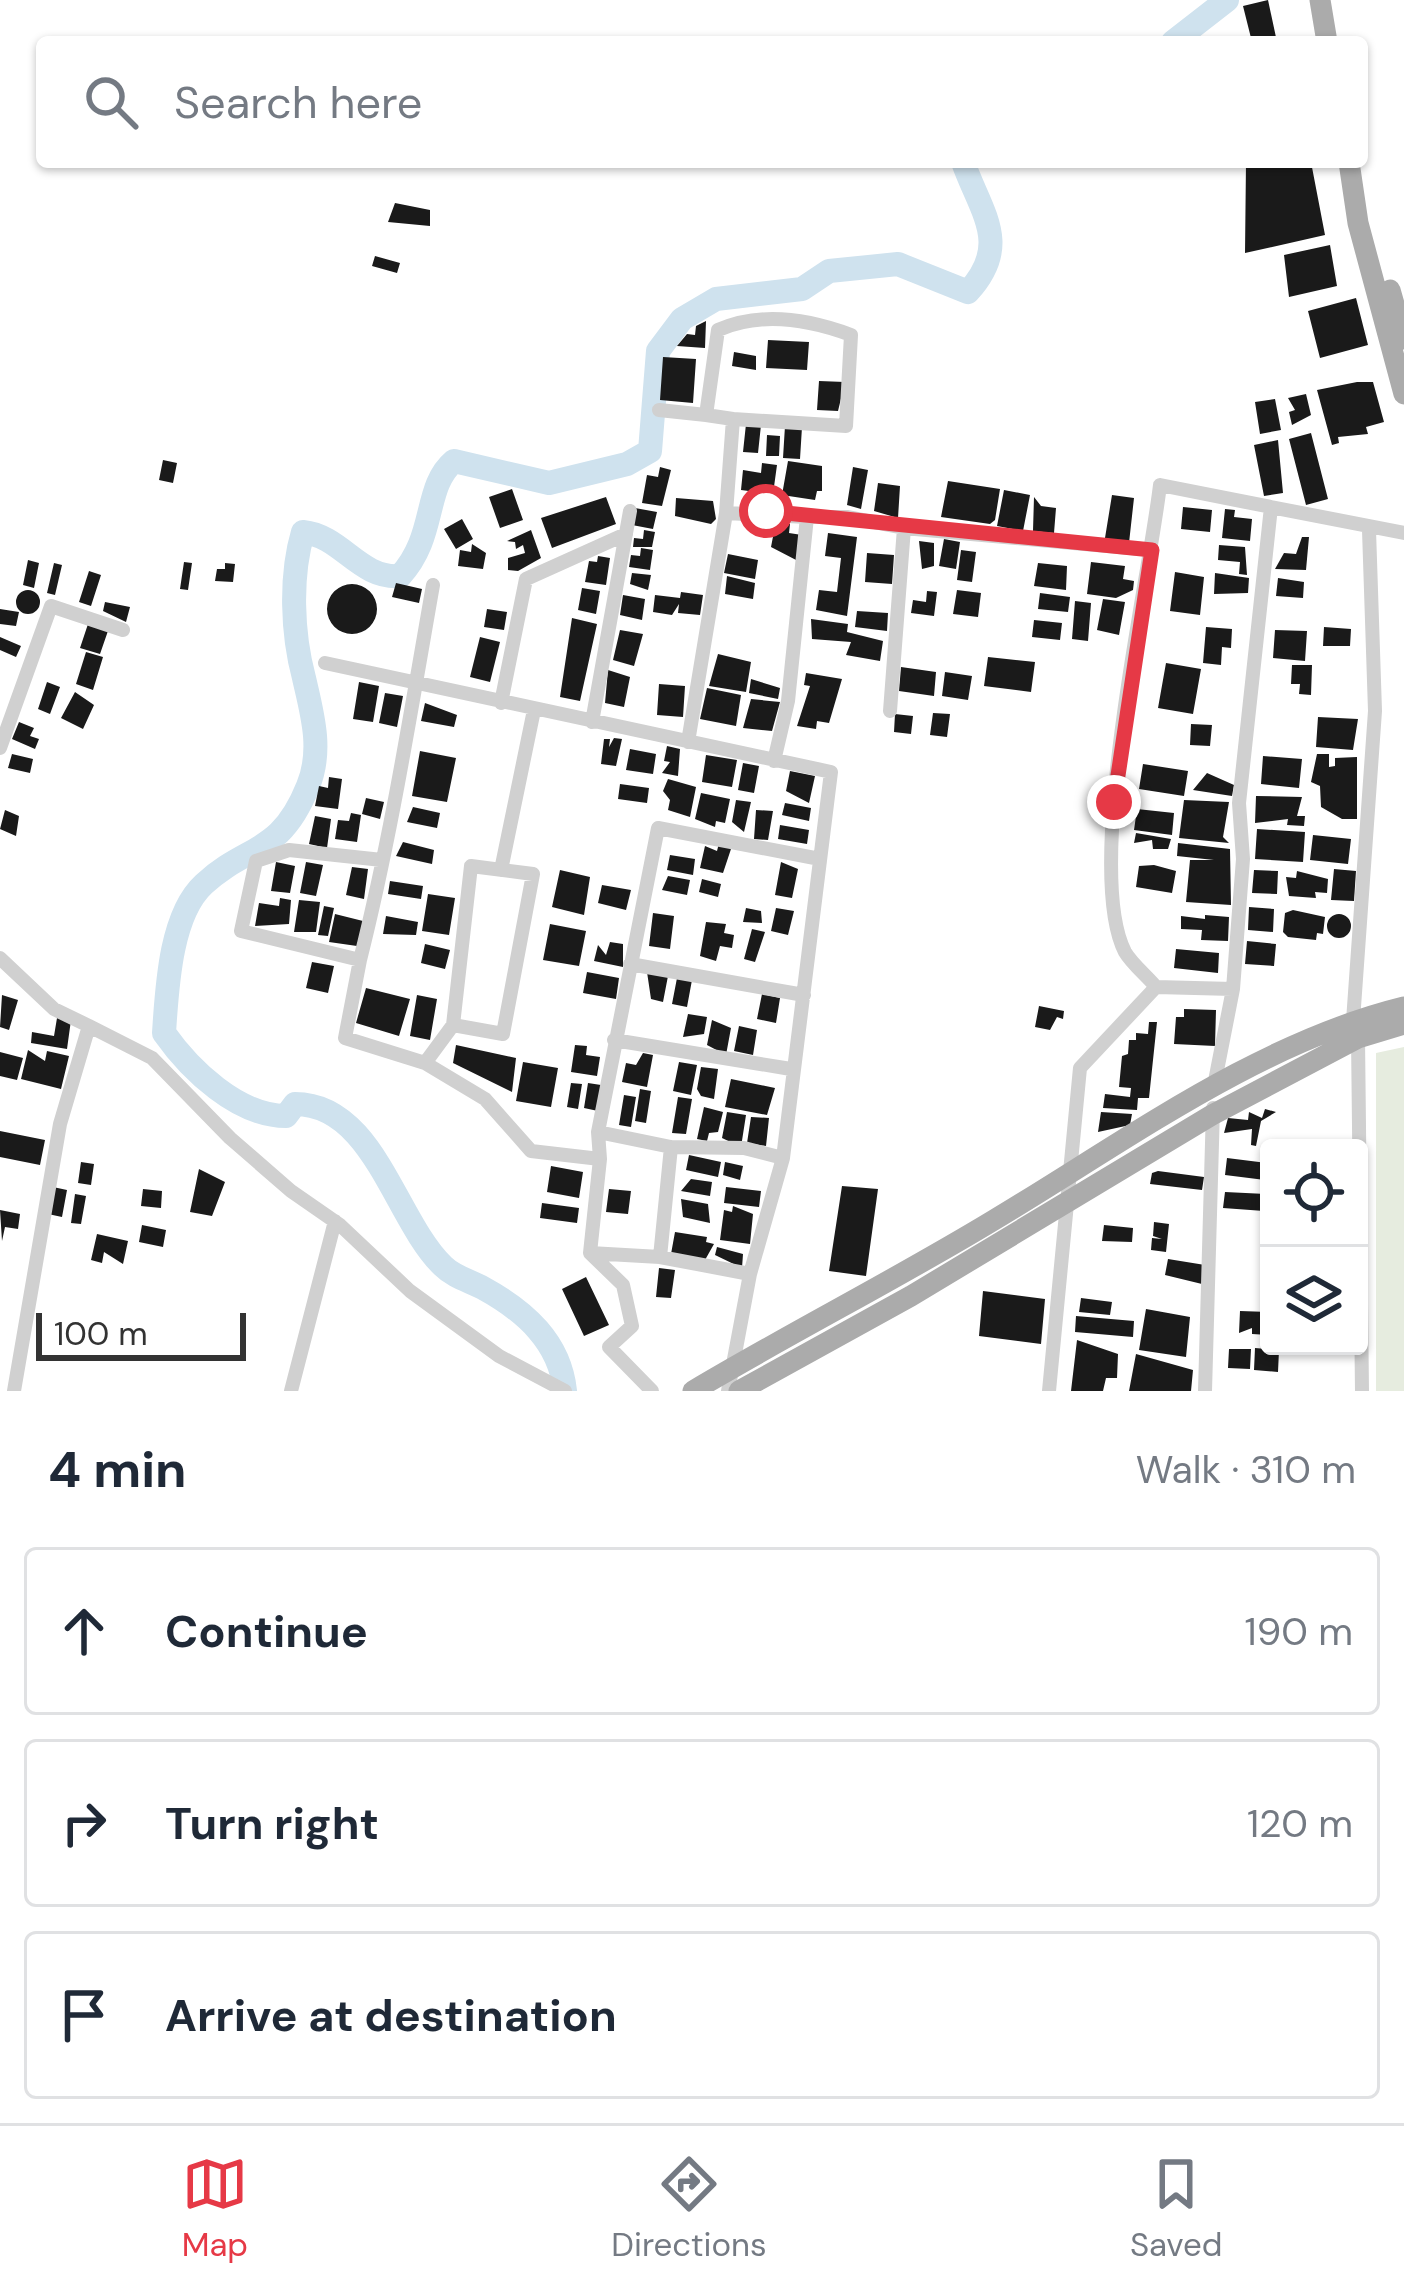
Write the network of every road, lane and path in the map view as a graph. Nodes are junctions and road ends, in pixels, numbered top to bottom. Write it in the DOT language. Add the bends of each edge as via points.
graph roads {
  1 [pos="1319,0"];
  2 [pos="1326,36"];
  3 [pos="1353,168"];
  4 [pos="1354,168"];
  5 [pos="1404,340"];
  6 [pos="1404,394"];
  7 [pos="659,410"];
  8 [pos="706,415"];
  9 [pos="733,418"];
  10 [pos="1270,507"];
  11 [pos="629,511"];
  12 [pos="726,513"];
  13 [pos="807,517"];
  14 [pos="904,528"];
  15 [pos="1369,530"];
  16 [pos="1404,533"];
  17 [pos="626,534"];
  18 [pos="1152,550"];
  19 [pos="433,585"];
  20 [pos="123,630"];
  21 [pos="326,663"];
  22 [pos="415,683"];
  23 [pos="501,703"];
  24 [pos="534,710"];
  25 [pos="890,711"];
  26 [pos="592,722"];
  27 [pos="688,742"];
  28 [pos="0,748"];
  29 [pos="774,761"];
  30 [pos="820,859"];
  31 [pos="382,860"];
  32 [pos="501,870"];
  33 [pos="360,960"];
  34 [pos="630,964"];
  35 [pos="2,970"];
  36 [pos="1156,987"];
  37 [pos="1234,989"];
  38 [pos="804,995"];
  39 [pos="1404,1007"];
  40 [pos="452,1024"];
  41 [pos="1404,1024"];
  42 [pos="89,1026"];
  43 [pos="1355,1029"];
  44 [pos="614,1040"];
  45 [pos="425,1063"];
  46 [pos="791,1069"];
  47 [pos="1214,1090"];
  48 [pos="1212,1115"];
  49 [pos="598,1132"];
  50 [pos="671,1147"];
  51 [pos="784,1158"];
  52 [pos="600,1159"];
  53 [pos="1068,1176"];
  54 [pos="1066,1202"];
  55 [pos="335,1221"];
  56 [pos="590,1253"];
  57 [pos="660,1258"];
  58 [pos="750,1274"];
  59 [pos="732,1368"];
  60 [pos="14,1391"];
  61 [pos="291,1391"];
  62 [pos="565,1391"];
  63 [pos="652,1391"];
  64 [pos="693,1391"];
  65 [pos="728,1391"];
  66 [pos="739,1391"];
  67 [pos="1049,1391"];
  68 [pos="1205,1391"];
  69 [pos="1362,1391"];
  1 -- 2 [label="main road"];
  3 -- 6 [label="main road" via="1358,223"];
  4 -- 5 [label="main road"];
  7 -- 8 [label="street"];
  8 -- 9 [label="street"];
  8 -- 9 [label="street" via="718,330 746,317 818,323 850,335 846,425"];
  9 -- 12 [label="street"];
  10 -- 15 [label="street"];
  10 -- 18 [label="street" via="1160,485"];
  10 -- 37 [label="street" via="1239,803"];
  11 -- 17 [label="street"];
  12 -- 13 [label="street"];
  12 -- 27 [label="street"];
  13 -- 14 [label="street"];
  13 -- 29 [label="street"];
  14 -- 18 [label="street"];
  14 -- 25 [label="street"];
  15 -- 16 [label="street"];
  15 -- 43 [label="street" via="1375,711"];
  17 -- 23 [label="street" via="526,579"];
  17 -- 26 [label="street"];
  18 -- 36 [label="street" via="1108,882 1126,953"];
  19 -- 22 [label="street"];
  20 -- 28 [label="street" via="51,606"];
  21 -- 22 [label="street"];
  22 -- 23 [label="street"];
  22 -- 31 [label="street"];
  23 -- 24 [label="street"];
  24 -- 26 [label="street"];
  24 -- 32 [label="street"];
  26 -- 27 [label="street"];
  27 -- 29 [label="street"];
  29 -- 30 [label="street" via="831,772"];
  30 -- 34 [label="street" via="658,828"];
  30 -- 38 [label="street"];
  31 -- 33 [label="street"];
  31 -- 33 [label="street" via="289,850 256,861 241,932"];
  32 -- 40 [label="street" via="470,866"];
  32 -- 40 [label="street" via="533,874 503,1034"];
  33 -- 45 [label="street" via="345,1039"];
  34 -- 38 [label="street"];
  34 -- 44 [label="street"];
  35 -- 42 [label="street"];
  36 -- 37 [label="street"];
  36 -- 53 [label="street" via="1080,1068"];
  37 -- 47 [label="street"];
  38 -- 46 [label="street"];
  39 -- 43 [label="main road"];
  40 -- 45 [label="street"];
  41 -- 43 [label="main road"];
  42 -- 55 [label="street" via="152,1058 230,1138"];
  42 -- 60 [label="street" via="60,1124"];
  43 -- 47 [label="main road"];
  43 -- 48 [label="main road"];
  43 -- 69 [label="street"];
  44 -- 46 [label="street"];
  44 -- 49 [label="street"];
  45 -- 52 [label="street" via="485,1099 531,1151"];
  46 -- 51 [label="street"];
  47 -- 48 [label="street"];
  47 -- 53 [label="main road"];
  48 -- 54 [label="main road"];
  48 -- 68 [label="street"];
  49 -- 50 [label="street"];
  49 -- 52 [label="street"];
  50 -- 51 [label="street" via="744,1148"];
  50 -- 57 [label="street"];
  51 -- 58 [label="street"];
  52 -- 56 [label="street"];
  53 -- 54 [label="street"];
  53 -- 59 [label="main road"];
  54 -- 66 [label="main road"];
  54 -- 67 [label="street"];
  55 -- 61 [label="street"];
  55 -- 62 [label="street" via="410,1291"];
  56 -- 57 [label="street"];
  56 -- 63 [label="street" via="623,1285 632,1326 609,1347"];
  57 -- 58 [label="street"];
  58 -- 59 [label="street"];
  59 -- 64 [label="main road"];
  59 -- 65 [label="street"];
}
